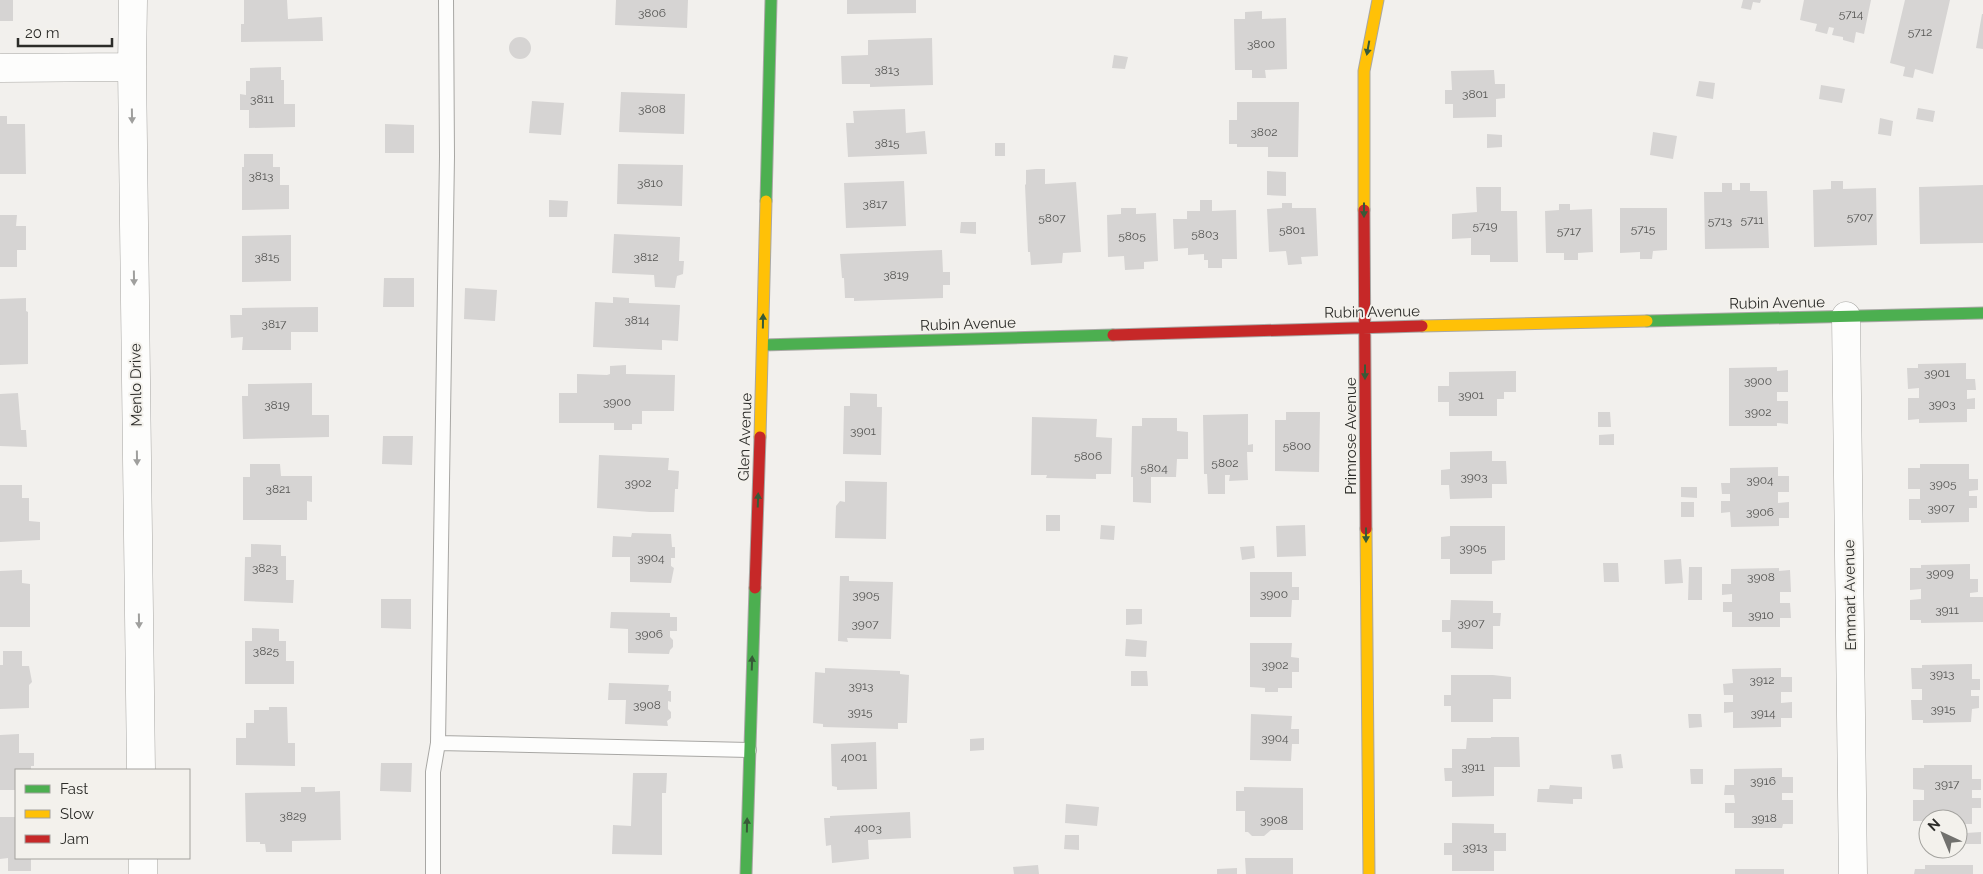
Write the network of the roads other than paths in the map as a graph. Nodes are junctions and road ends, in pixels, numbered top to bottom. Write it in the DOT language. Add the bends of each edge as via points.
graph roads {
  1 [pos="133,0"];
  2 [pos="446,0"];
  3 [pos="771,0"];
  4 [pos="1378,0"];
  5 [pos="132,67"];
  6 [pos="0,68"];
  7 [pos="1983,313"];
  8 [pos="1846,316"];
  9 [pos="1365,327"];
  10 [pos="763,345"];
  11 [pos="438,743"];
  12 [pos="749,750"];
  13 [pos="141,769"];
  14 [pos="143,859"];
  15 [pos="143,874"];
  16 [pos="433,874"];
  17 [pos="746,874"];
  18 [pos="1369,874"];
  19 [pos="1853,874"];
  1 -- 5 [label="street, Menlo Drive"];
  2 -- 11 [label="lane" via="447,156"];
  10 -- 3 [label="street, Glen Avenue, one-way"];
  4 -- 9 [label="street, Primrose Avenue, one-way" via="1364,71"];
  5 -- 6 [label="street"];
  5 -- 13 [label="street, Menlo Drive, one-way"];
  7 -- 8 [label="street, Rubin Avenue"];
  8 -- 9 [label="street, Rubin Avenue"];
  8 -- 19 [label="street, Emmart Avenue"];
  9 -- 10 [label="street, Rubin Avenue"];
  9 -- 18 [label="street, Primrose Avenue, one-way"];
  12 -- 10 [label="street, Glen Avenue, one-way"];
  11 -- 12 [label="lane"];
  11 -- 16 [label="lane" via="433,772"];
  17 -- 12 [label="street, Glen Avenue, one-way"];
  14 -- 15 [label="street"];
}
